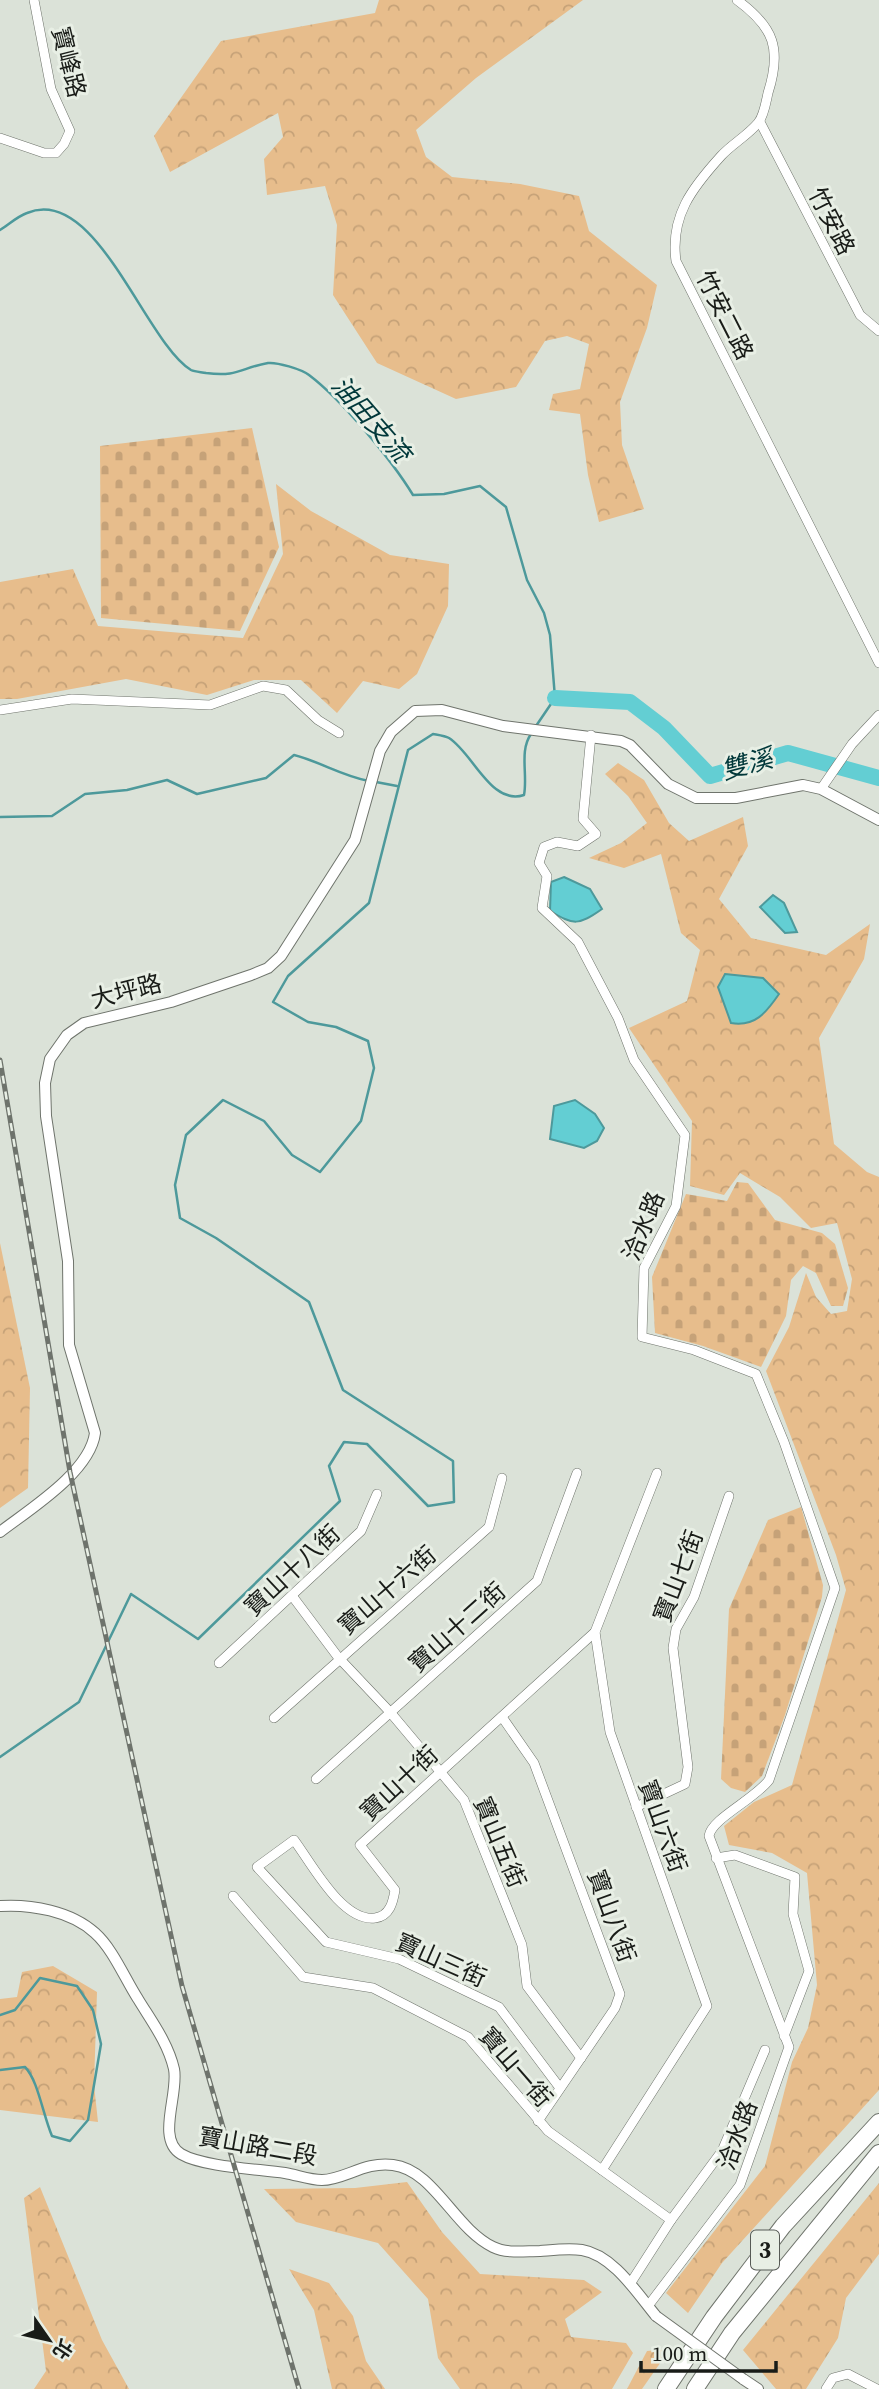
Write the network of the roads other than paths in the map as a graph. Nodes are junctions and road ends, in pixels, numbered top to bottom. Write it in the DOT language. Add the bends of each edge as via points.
graph roads {
  1 [pos="34,0"];
  2 [pos="737,0"];
  3 [pos="760,122"];
  4 [pos="0,138"];
  5 [pos="879,331"];
  6 [pos="879,663"];
  7 [pos="0,710"];
  8 [pos="879,715"];
  9 [pos="339,733"];
  10 [pos="591,735"];
  11 [pos="821,789"];
  12 [pos="879,820"];
  13 [pos="577,1473"];
  14 [pos="657,1473"];
  15 [pos="502,1478"];
  16 [pos="377,1494"];
  17 [pos="729,1496"];
  18 [pos="0,1532"];
  19 [pos="293,1597"];
  20 [pos="594,1632"];
  21 [pos="338,1657"];
  22 [pos="219,1663"];
  23 [pos="390,1712"];
  24 [pos="502,1717"];
  25 [pos="274,1718"];
  26 [pos="439,1771"];
  27 [pos="316,1779"];
  28 [pos="636,1807"];
  29 [pos="716,1858"];
  30 [pos="257,1867"];
  31 [pos="233,1896"];
  32 [pos="0,1906"];
  33 [pos="784,2036"];
  34 [pos="765,2050"];
  35 [pos="581,2057"];
  36 [pos="560,2088"];
  37 [pos="538,2121"];
  38 [pos="879,2122"];
  39 [pos="879,2153"];
  40 [pos="602,2170"];
  41 [pos="671,2220"];
  42 [pos="631,2284"];
  43 [pos="648,2306"];
  44 [pos="666,2389"];
  45 [pos="695,2389"];
  46 [pos="758,2389"];
  47 [pos="826,2389"];
  48 [pos="877,2389"];
  1 -- 4 [label="street, 寶峰路" via="51,89 70,131 56,153"];
  2 -- 3 [label="street" via="763,22 775,50 775,71"];
  3 -- 5 [label="street, 竹安路" via="860,315"];
  3 -- 6 [label="street, 竹安二路" via="721,156 686,200 679,213 676,261"];
  7 -- 9 [label="street" via="72,699 210,705 263,687 286,690"];
  8 -- 11 [label="street"];
  10 -- 11 [label="street" via="630,745 668,784 696,798 736,798 803,785"];
  10 -- 18 [label="street, 大坪路" via="503,726 442,710 415,711 391,733 373,772 347,856 275,962 172,1002 84,1023 66,1035 50,1059 46,1116 68,1261 69,1345 95,1433 82,1463"];
  10 -- 29 [label="street, 洽水路" via="583,818 596,835 578,846 557,842 544,847 539,863 547,876 541,908 578,942 618,1018 634,1060 685,1135 676,1206 644,1268 642,1336 756,1374 835,1588 769,1780 710,1830"];
  11 -- 12 [label="street"];
  13 -- 23 [label="street, 寶山十二街" via="537,1581"];
  14 -- 20 [label="street"];
  15 -- 21 [label="street, 寶山十六街" via="489,1527"];
  16 -- 19 [label="street, 寶山十八街" via="361,1531"];
  17 -- 28 [label="street, 寶山七街" via="694,1597 676,1629 688,1768 685,1784"];
  19 -- 21 [label="street, 寶山五街"];
  19 -- 22 [label="street, 寶山十八街"];
  20 -- 24 [label="street, 寶山十街"];
  20 -- 28 [label="street, 寶山六街" via="610,1732"];
  21 -- 23 [label="street, 寶山五街"];
  21 -- 25 [label="street, 寶山十六街"];
  23 -- 26 [label="street, 寶山五街"];
  23 -- 27 [label="street, 寶山十二街"];
  24 -- 26 [label="street, 寶山十街"];
  24 -- 35 [label="street, 寶山八街" via="534,1763 620,1994"];
  26 -- 30 [label="street, 寶山十街" via="360,1845 395,1890 392,1907 380,1917 362,1919 346,1909 294,1840"];
  26 -- 35 [label="street, 寶山五街" via="464,1800 522,1945 527,1986"];
  28 -- 40 [label="street, 寶山六街" via="707,2006"];
  29 -- 33 [label="street, 洽水路"];
  29 -- 33 [label="street, 洽水路" via="736,1855 795,1877 793,1914 809,1971"];
  30 -- 36 [label="street, 寶山三街" via="326,1942 399,1959 499,2007"];
  31 -- 37 [label="street, 寶山一街" via="303,1978 373,1988 468,2037"];
  32 -- 42 [label="street, 寶山路二段" via="39,1908 68,1916 95,1933 108,1950 167,2046 176,2084 169,2130 178,2152 252,2170 322,2180 376,2164 415,2171 463,2227 494,2248 585,2251 605,2261"];
  33 -- 43 [label="street, 洽水路" via="789,2047 740,2185"];
  34 -- 41 [label="street" via="722,2151"];
  35 -- 36 [label="street, 寶山八街"];
  36 -- 37 [label="street, 寶山八街"];
  37 -- 40 [label="street, 寶山一街"];
  38 -- 44 [label="highway, 3" via="783,2226"];
  39 -- 45 [label="highway, 3" via="732,2333"];
  40 -- 41 [label="street, 寶山一街"];
  41 -- 42 [label="street"];
  42 -- 43 [label="street, 寶山路二段"];
  43 -- 46 [label="street, 寶山路二段, bridge"];
  47 -- 48 [label="street" via="833,2378 848,2374"];
}
